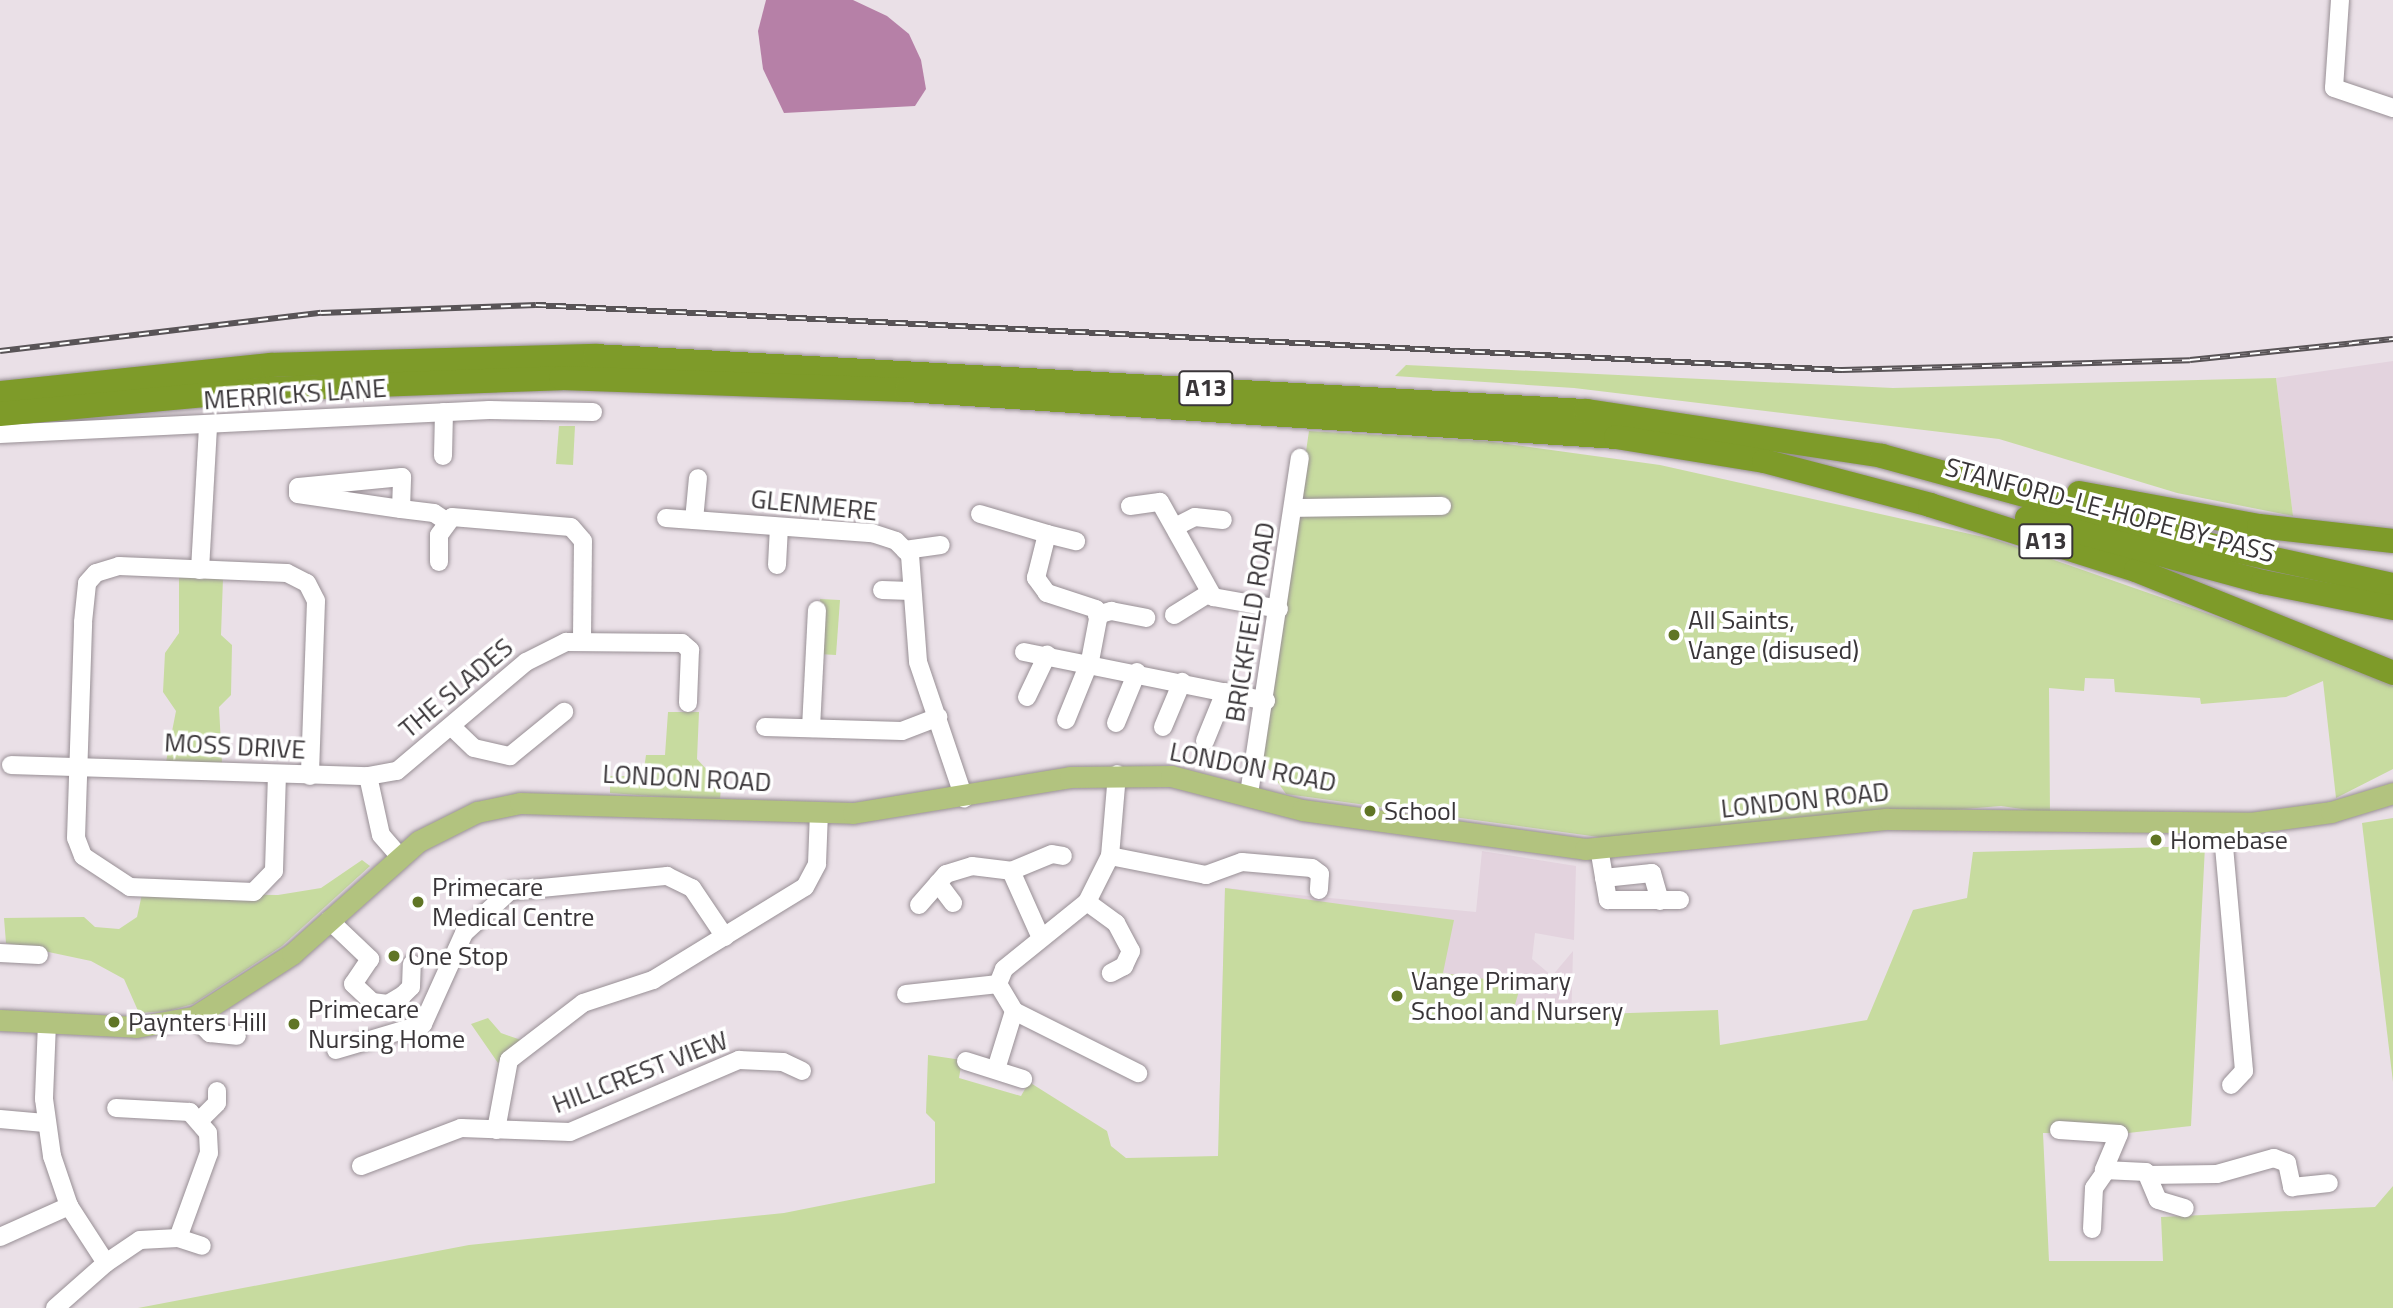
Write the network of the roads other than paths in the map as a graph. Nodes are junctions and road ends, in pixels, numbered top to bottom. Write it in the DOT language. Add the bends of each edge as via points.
graph roads {
  1 [pos="2340,0"];
  2 [pos="2393,108"];
  3 [pos="0,393"];
  4 [pos="444,411"];
  5 [pos="593,412"];
  6 [pos="0,414"];
  7 [pos="208,427"];
  8 [pos="0,434"];
  9 [pos="1688,445"];
  10 [pos="443,456"];
  11 [pos="1882,456"];
  12 [pos="1300,458"];
  13 [pos="698,478"];
  14 [pos="1130,506"];
  15 [pos="1442,506"];
  16 [pos="1294,508"];
  17 [pos="401,509"];
  18 [pos="980,514"];
  19 [pos="666,518"];
  20 [pos="694,520"];
  21 [pos="1223,520"];
  22 [pos="446,521"];
  23 [pos="779,527"];
  24 [pos="1175,527"];
  25 [pos="1047,534"];
  26 [pos="1076,541"];
  27 [pos="2393,541"];
  28 [pos="941,545"];
  29 [pos="905,550"];
  30 [pos="439,562"];
  31 [pos="777,565"];
  32 [pos="200,570"];
  33 [pos="2393,585"];
  34 [pos="883,590"];
  35 [pos="911,591"];
  36 [pos="1208,594"];
  37 [pos="2393,608"];
  38 [pos="1279,609"];
  39 [pos="817,610"];
  40 [pos="1097,615"];
  41 [pos="1174,615"];
  42 [pos="1146,618"];
  43 [pos="582,639"];
  44 [pos="1024,652"];
  45 [pos="1047,655"];
  46 [pos="1090,662"];
  47 [pos="1137,672"];
  48 [pos="2393,673"];
  49 [pos="1182,682"];
  50 [pos="1225,692"];
  51 [pos="1027,697"];
  52 [pos="1266,701"];
  53 [pos="688,703"];
  54 [pos="564,712"];
  55 [pos="937,717"];
  56 [pos="1066,720"];
  57 [pos="1116,723"];
  58 [pos="452,727"];
  59 [pos="765,727"];
  60 [pos="1163,727"];
  61 [pos="811,728"];
  62 [pos="1205,741"];
  63 [pos="10,765"];
  64 [pos="79,766"];
  65 [pos="278,774"];
  66 [pos="1117,774"];
  67 [pos="310,776"];
  68 [pos="368,776"];
  69 [pos="1249,793"];
  70 [pos="2393,793"];
  71 [pos="964,798"];
  72 [pos="819,813"];
  73 [pos="2222,824"];
  74 [pos="1600,848"];
  75 [pos="399,856"];
  76 [pos="1063,856"];
  77 [pos="1110,856"];
  78 [pos="1011,872"];
  79 [pos="1604,878"];
  80 [pos="938,883"];
  81 [pos="1319,890"];
  82 [pos="1680,900"];
  83 [pos="1660,901"];
  84 [pos="1087,902"];
  85 [pos="953,903"];
  86 [pos="919,905"];
  87 [pos="329,920"];
  88 [pos="725,937"];
  89 [pos="1041,938"];
  90 [pos="0,953"];
  91 [pos="39,955"];
  92 [pos="412,964"];
  93 [pos="1123,971"];
  94 [pos="998,984"];
  95 [pos="906,994"];
  96 [pos="1014,1011"];
  97 [pos="194,1017"];
  98 [pos="0,1020"];
  99 [pos="47,1023"];
  100 [pos="237,1036"];
  101 [pos="336,1051"];
  102 [pos="966,1061"];
  103 [pos="997,1066"];
  104 [pos="802,1071"];
  105 [pos="1138,1073"];
  106 [pos="1023,1079"];
  107 [pos="2231,1086"];
  108 [pos="218,1091"];
  109 [pos="117,1108"];
  110 [pos="0,1119"];
  111 [pos="200,1120"];
  112 [pos="45,1124"];
  113 [pos="496,1130"];
  114 [pos="2059,1130"];
  115 [pos="361,1166"];
  116 [pos="2106,1171"];
  117 [pos="2148,1175"];
  118 [pos="2329,1183"];
  119 [pos="69,1206"];
  120 [pos="2185,1208"];
  121 [pos="2092,1229"];
  122 [pos="0,1237"];
  123 [pos="178,1238"];
  124 [pos="202,1246"];
  125 [pos="106,1263"];
  126 [pos="55,1308"];
  1 -- 2 [label="street" via="2334,88"];
  3 -- 11 [label="highway, A13" via="271,365 595,356 1586,411 1774,435"];
  4 -- 5 [label="street, MERRICKS LANE"];
  4 -- 7 [label="street, MERRICKS LANE"];
  4 -- 10 [label="street"];
  6 -- 9 [label="highway, A13" via="267,389 561,378 907,390 1489,426"];
  7 -- 8 [label="street, MERRICKS LANE"];
  7 -- 32 [label="street"];
  9 -- 37 [label="highway, STANFORD-LE-HOPE BY-PASS / A13" via="1898,484 2214,570"];
  9 -- 48 [label="highway, A13" via="1837,479 2086,553"];
  11 -- 27 [label="highway, A13" via="2202,518"];
  11 -- 33 [label="highway, A13" via="2197,541"];
  12 -- 16 [label="street, BRICKFIELD ROAD"];
  13 -- 20 [label="street"];
  14 -- 24 [label="street" via="1158,499"];
  15 -- 16 [label="street"];
  16 -- 38 [label="street, BRICKFIELD ROAD"];
  17 -- 17 [label="street" via="298,494 298,487 402,477"];
  17 -- 22 [label="street"];
  18 -- 25 [label="street"];
  19 -- 20 [label="street, GLENMERE"];
  20 -- 23 [label="street, GLENMERE"];
  21 -- 24 [label="street" via="1195,517"];
  22 -- 30 [label="street"];
  22 -- 43 [label="street" via="461,515 559,522 578,532"];
  23 -- 29 [label="street, GLENMERE" via="872,533"];
  23 -- 31 [label="street"];
  24 -- 36 [label="street"];
  25 -- 26 [label="street"];
  25 -- 40 [label="street" via="1040,587 1085,602"];
  28 -- 29 [label="street"];
  29 -- 35 [label="street, GLENMERE"];
  32 -- 64 [label="street" via="107,567 87,583"];
  32 -- 67 [label="street" via="287,573 313,591"];
  34 -- 35 [label="street"];
  35 -- 55 [label="street, GLENMERE" via="918,662"];
  36 -- 38 [label="street"];
  36 -- 41 [label="street"];
  38 -- 52 [label="street, BRICKFIELD ROAD"];
  39 -- 61 [label="street"];
  40 -- 42 [label="street" via="1111,611"];
  40 -- 46 [label="street"];
  43 -- 53 [label="street, THE SLADES" via="682,643 690,650"];
  43 -- 58 [label="street, THE SLADES" via="526,662"];
  44 -- 45 [label="street"];
  45 -- 46 [label="street"];
  45 -- 51 [label="street"];
  46 -- 47 [label="street"];
  46 -- 56 [label="street"];
  47 -- 49 [label="street"];
  47 -- 57 [label="street"];
  49 -- 50 [label="street"];
  49 -- 60 [label="street"];
  50 -- 52 [label="street"];
  50 -- 62 [label="street"];
  52 -- 69 [label="street, BRICKFIELD ROAD"];
  54 -- 58 [label="street" via="510,756 474,748"];
  55 -- 61 [label="street" via="902,731"];
  55 -- 71 [label="street, GLENMERE"];
  58 -- 68 [label="street, THE SLADES" via="397,771"];
  59 -- 61 [label="street"];
  63 -- 64 [label="street, MOSS DRIVE"];
  64 -- 65 [label="street, MOSS DRIVE"];
  64 -- 65 [label="street" via="78,848 118,881 152,889 254,892 271,881"];
  65 -- 67 [label="street, MOSS DRIVE"];
  66 -- 69 [label="main road, LONDON ROAD" via="1171,776"];
  66 -- 71 [label="main road, LONDON ROAD" via="1035,782"];
  66 -- 77 [label="street"];
  67 -- 68 [label="street, MOSS DRIVE"];
  68 -- 75 [label="street" via="381,835"];
  69 -- 74 [label="main road, LONDON ROAD" via="1302,810"];
  70 -- 73 [label="main road, LONDON ROAD" via="2291,819"];
  71 -- 72 [label="main road, LONDON ROAD"];
  72 -- 75 [label="main road, LONDON ROAD" via="520,803 477,812"];
  72 -- 88 [label="street" via="811,881"];
  73 -- 74 [label="main road, LONDON ROAD" via="1916,817"];
  73 -- 107 [label="street" via="2244,1071"];
  74 -- 79 [label="street"];
  75 -- 87 [label="main road, LONDON ROAD"];
  76 -- 78 [label="street" via="1052,854"];
  77 -- 81 [label="street" via="1206,875 1242,862 1312,868 1320,874"];
  77 -- 84 [label="street"];
  78 -- 80 [label="street" via="972,866"];
  78 -- 89 [label="street"];
  79 -- 83 [label="street" via="1608,900 1615,904"];
  79 -- 83 [label="street" via="1653,873"];
  80 -- 85 [label="street"];
  80 -- 86 [label="street"];
  82 -- 83 [label="street"];
  84 -- 89 [label="street"];
  84 -- 93 [label="street" via="1116,923 1131,951"];
  87 -- 92 [label="street" via="370,959 353,984 372,1002 388,1004 403,995 411,987"];
  87 -- 97 [label="main road, LONDON ROAD" via="261,978"];
  88 -- 101 [label="street" via="692,888 667,876 510,891 464,933 423,1024"];
  88 -- 113 [label="street" via="653,981 583,1003 509,1060"];
  89 -- 94 [label="street" via="1004,969"];
  90 -- 91 [label="street"];
  94 -- 95 [label="street"];
  94 -- 96 [label="street"];
  96 -- 103 [label="street"];
  96 -- 105 [label="street"];
  97 -- 99 [label="main road, LONDON ROAD" via="136,1027"];
  97 -- 100 [label="street" via="210,1032"];
  98 -- 99 [label="main road, LONDON ROAD"];
  99 -- 112 [label="street"];
  102 -- 103 [label="street"];
  103 -- 106 [label="street"];
  104 -- 113 [label="street, HILLCREST VIEW" via="783,1062 739,1060 570,1132"];
  108 -- 111 [label="street" via="214,1108"];
  109 -- 111 [label="street" via="174,1108"];
  110 -- 112 [label="street"];
  111 -- 123 [label="street" via="209,1153"];
  112 -- 119 [label="street"];
  113 -- 115 [label="street, HILLCREST VIEW" via="446,1130"];
  114 -- 116 [label="street" via="2119,1134"];
  116 -- 117 [label="street"];
  116 -- 121 [label="street" via="2094,1188"];
  117 -- 118 [label="street" via="2217,1174 2274,1158 2287,1163 2292,1187"];
  117 -- 120 [label="street" via="2158,1200"];
  119 -- 122 [label="street"];
  119 -- 125 [label="street"];
  123 -- 124 [label="street"];
  123 -- 125 [label="street" via="140,1240"];
  125 -- 126 [label="street"];
}
